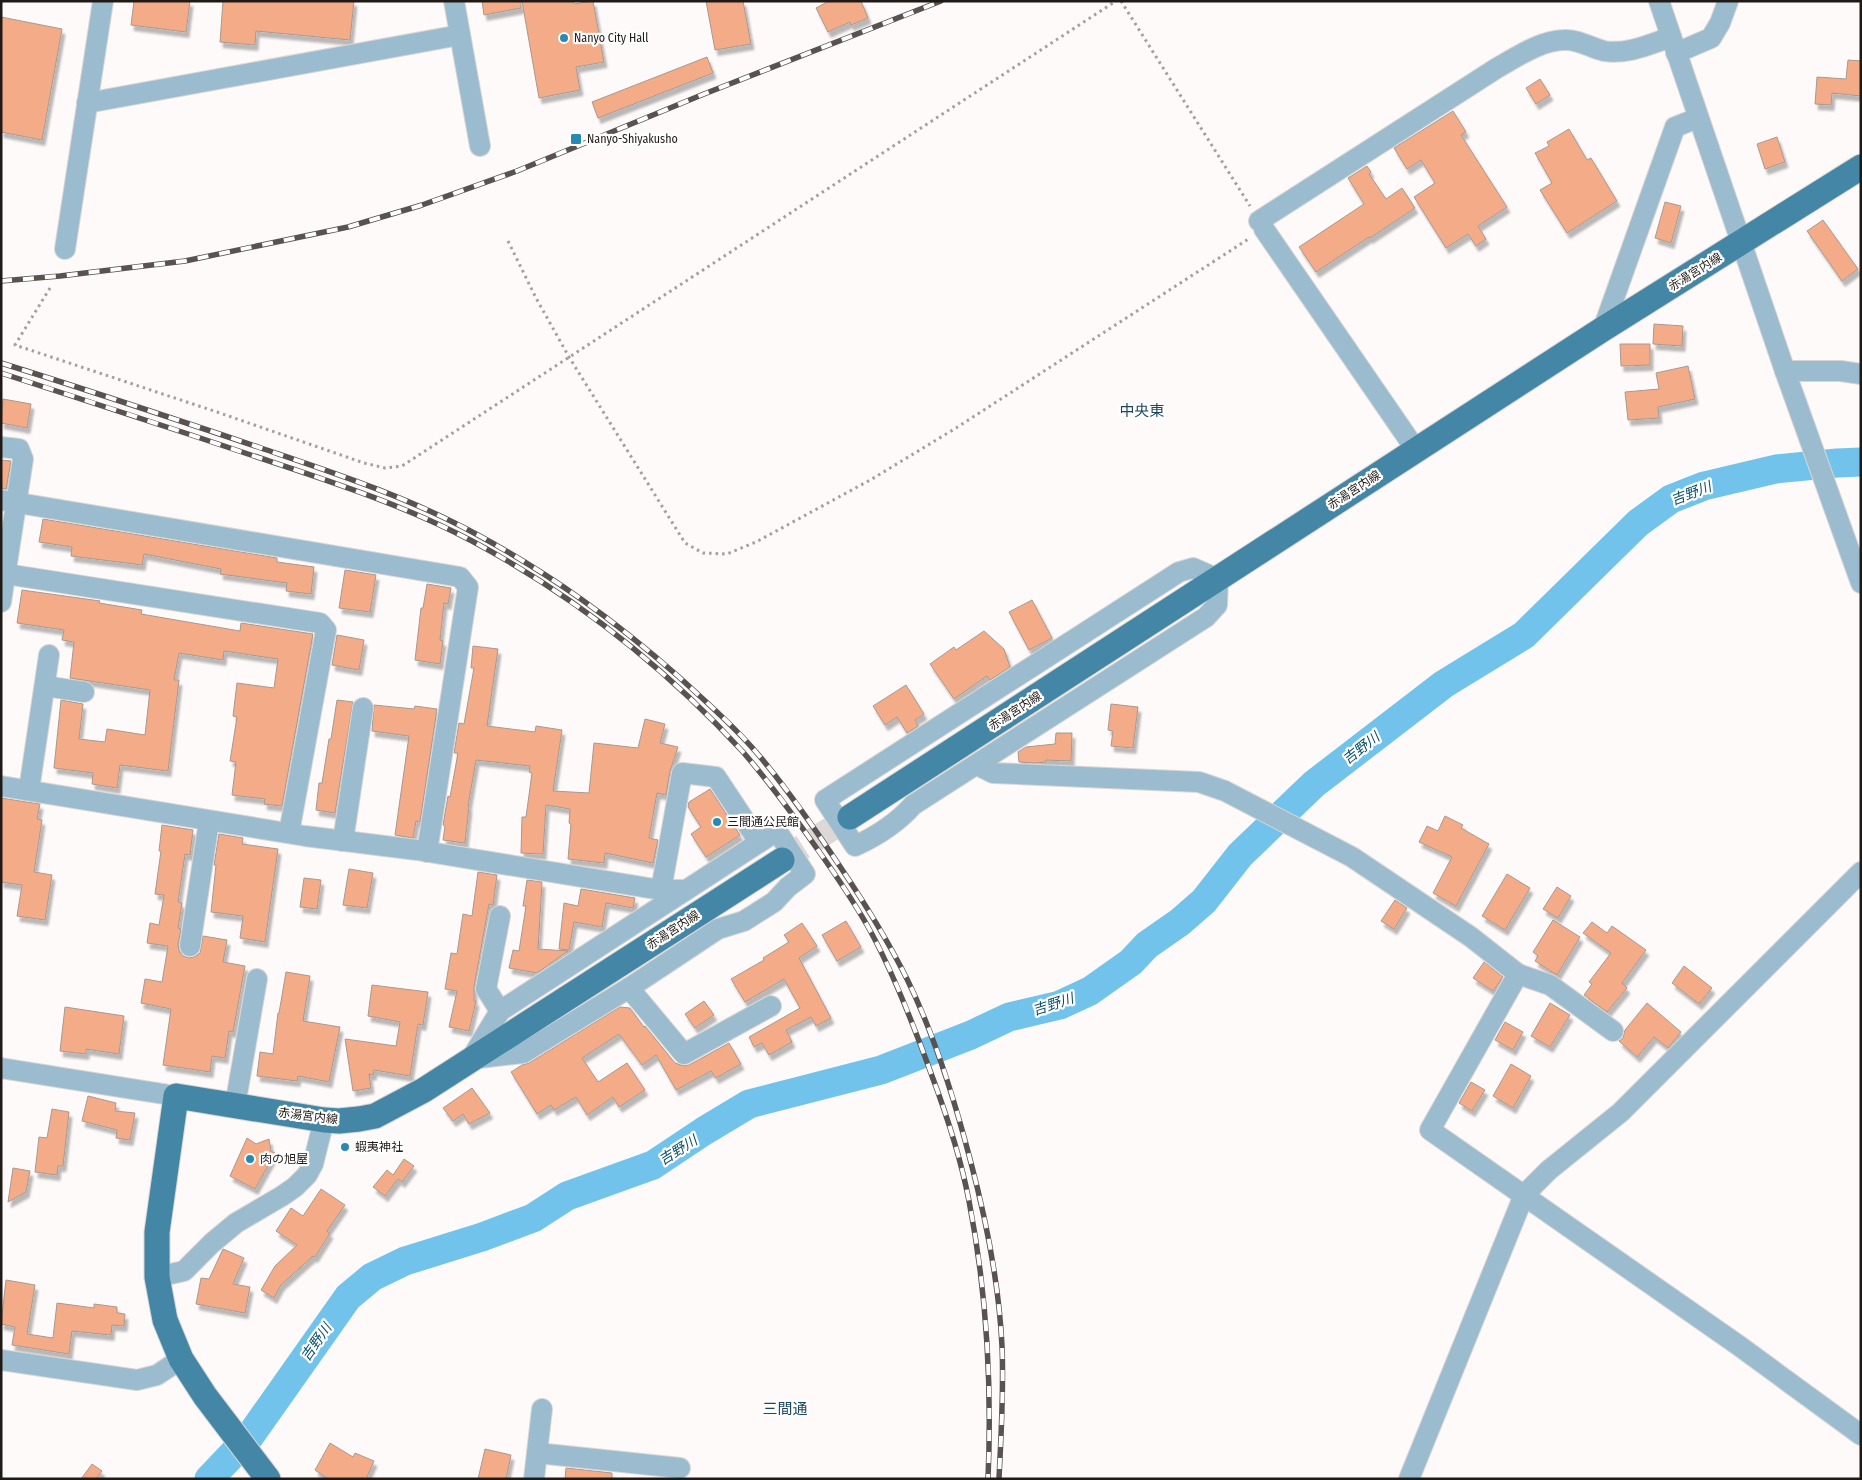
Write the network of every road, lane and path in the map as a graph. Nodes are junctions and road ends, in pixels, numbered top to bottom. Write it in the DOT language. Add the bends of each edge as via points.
graph roads {
  1 [pos="103,1"];
  2 [pos="454,1"];
  3 [pos="1116,1"];
  4 [pos="1121,1"];
  5 [pos="1659,1"];
  6 [pos="1728,1"];
  7 [pos="460,34"];
  8 [pos="1674,45"];
  9 [pos="88,103"];
  10 [pos="1698,118"];
  11 [pos="480,146"];
  12 [pos="1861,167"];
  13 [pos="1262,225"];
  14 [pos="508,241"];
  15 [pos="1742,243"];
  16 [pos="65,249"];
  17 [pos="50,288"];
  18 [pos="1603,329"];
  19 [pos="569,358"];
  20 [pos="1785,371"];
  21 [pos="1861,374"];
  22 [pos="1,447"];
  23 [pos="1416,450"];
  24 [pos="9,501"];
  25 [pos="6,574"];
  26 [pos="1218,579"];
  27 [pos="1861,583"];
  28 [pos="1,602"];
  29 [pos="49,655"];
  30 [pos="45,686"];
  31 [pos="84,692"];
  32 [pos="363,708"];
  33 [pos="976,765"];
  34 [pos="1,786"];
  35 [pos="29,790"];
  36 [pos="850,817"];
  37 [pos="209,821"];
  38 [pos="289,833"];
  39 [pos="343,841"];
  40 [pos="759,842"];
  41 [pos="427,852"];
  42 [pos="782,860"];
  43 [pos="1861,872"];
  44 [pos="661,890"];
  45 [pos="686,890"];
  46 [pos="500,916"];
  47 [pos="190,946"];
  48 [pos="1518,974"];
  49 [pos="257,978"];
  50 [pos="630,988"];
  51 [pos="771,1006"];
  52 [pos="500,1011"];
  53 [pos="1613,1031"];
  54 [pos="471,1059"];
  55 [pos="1,1068"];
  56 [pos="176,1096"];
  57 [pos="235,1106"];
  58 [pos="324,1120"];
  59 [pos="1524,1195"];
  60 [pos="157,1278"];
  61 [pos="181,1359"];
  62 [pos="1,1360"];
  63 [pos="542,1409"];
  64 [pos="1861,1435"];
  65 [pos="537,1453"];
  66 [pos="680,1468"];
  67 [pos="268,1479"];
  68 [pos="534,1479"];
  69 [pos="1409,1479"];
  1 -- 9 [label="street"];
  2 -- 7 [label="street"];
  3 -- 19 [label="path"];
  4 -- 13 [label="path"];
  5 -- 8 [label="street"];
  6 -- 8 [label="street" via="1711,38"];
  7 -- 9 [label="street"];
  7 -- 11 [label="street"];
  8 -- 10 [label="street"];
  8 -- 13 [label="street" via="1616,52 1564,40 1535,47 1497,68"];
  9 -- 16 [label="street"];
  10 -- 15 [label="street"];
  10 -- 18 [label="street" via="1675,127"];
  12 -- 15 [label="main road, 赤湯宮内線"];
  13 -- 19 [label="path" via="956,428 872,479 756,542 727,554 703,553 685,543"];
  13 -- 23 [label="street"];
  14 -- 19 [label="path"];
  15 -- 18 [label="main road, 赤湯宮内線"];
  15 -- 20 [label="street"];
  17 -- 19 [label="path" via="15,345 385,468 402,466"];
  18 -- 23 [label="main road, 赤湯宮内線"];
  20 -- 21 [label="street"];
  20 -- 27 [label="street"];
  22 -- 24 [label="street" via="19,450 24,459"];
  23 -- 26 [label="main road, 赤湯宮内線"];
  24 -- 25 [label="street"];
  24 -- 41 [label="street" via="460,577 468,587"];
  25 -- 28 [label="street"];
  25 -- 38 [label="street" via="320,623 326,630"];
  26 -- 33 [label="street" via="1216,605 1206,617"];
  26 -- 33 [label="street" via="1194,568 1179,572 825,800 855,846 875,837 914,806"];
  26 -- 36 [label="main road, 赤湯宮内線"];
  29 -- 30 [label="street"];
  30 -- 31 [label="street"];
  30 -- 35 [label="street"];
  32 -- 39 [label="street"];
  33 -- 48 [label="street" via="993,773 1199,782 1226,791 1352,857 1470,937"];
  34 -- 35 [label="street"];
  35 -- 37 [label="street"];
  37 -- 38 [label="street"];
  37 -- 47 [label="street"];
  38 -- 39 [label="street"];
  39 -- 41 [label="street"];
  40 -- 44 [label="street" via="716,777 682,773"];
  40 -- 45 [label="street"];
  40 -- 50 [label="street" via="777,831 805,874 774,902 744,921 718,929"];
  41 -- 44 [label="street"];
  42 -- 54 [label="main road, 赤湯宮内線"];
  43 -- 59 [label="street" via="1621,1112 1549,1170"];
  44 -- 45 [label="street"];
  45 -- 52 [label="street"];
  46 -- 52 [label="street" via="486,989"];
  48 -- 53 [label="street" via="1550,985"];
  48 -- 59 [label="street" via="1430,1130"];
  49 -- 57 [label="street"];
  50 -- 51 [label="street" via="684,1054"];
  50 -- 54 [label="street" via="523,1053"];
  52 -- 54 [label="street"];
  54 -- 58 [label="main road, 赤湯宮内線" via="424,1090 375,1116"];
  55 -- 56 [label="street"];
  56 -- 57 [label="main road, 赤湯宮内線"];
  56 -- 60 [label="main road" via="157,1232"];
  57 -- 58 [label="main road, 赤湯宮内線"];
  58 -- 60 [label="street" via="313,1164 295,1187 236,1223 184,1271"];
  59 -- 64 [label="street"];
  59 -- 69 [label="street"];
  60 -- 61 [label="main road" via="165,1320"];
  61 -- 62 [label="street" via="157,1375 137,1380"];
  61 -- 67 [label="main road"];
  63 -- 65 [label="street"];
  65 -- 66 [label="street"];
  65 -- 68 [label="street"];
}
